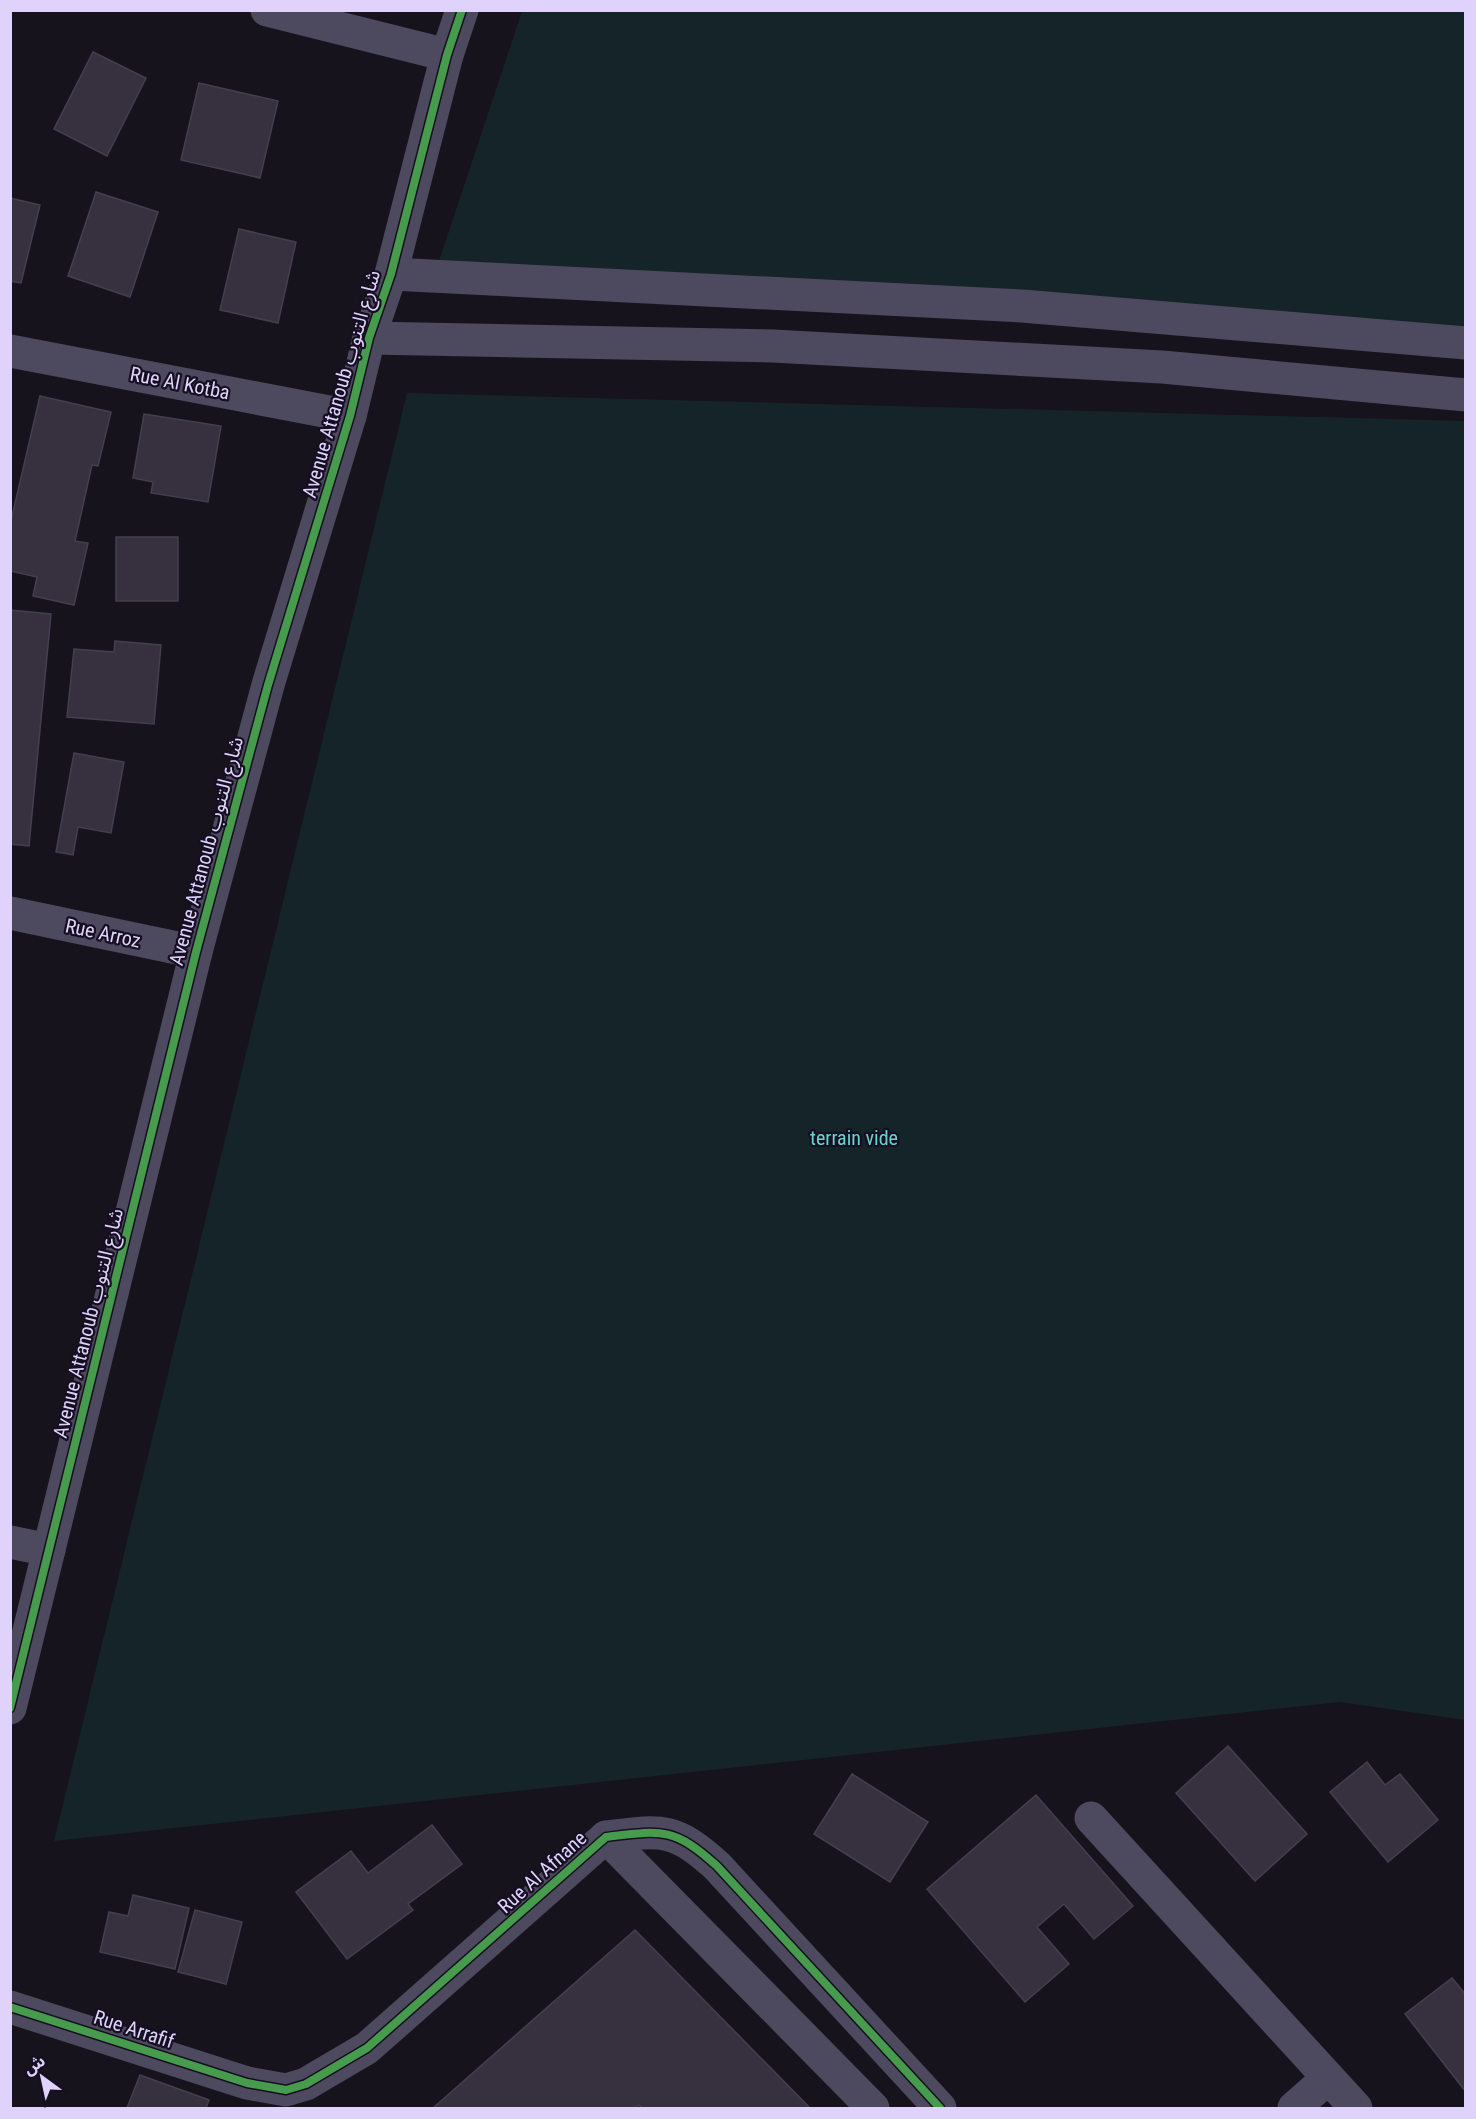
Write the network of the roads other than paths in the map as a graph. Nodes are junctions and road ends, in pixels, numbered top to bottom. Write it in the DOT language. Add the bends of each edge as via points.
graph roads {
  1 [pos="267,10"];
  2 [pos="462,10"];
  3 [pos="447,55"];
  4 [pos="391,274"];
  5 [pos="369,338"];
  6 [pos="1466,343"];
  7 [pos="10,351"];
  8 [pos="1466,395"];
  9 [pos="350,416"];
  10 [pos="10,913"];
  11 [pos="196,952"];
  12 [pos="10,1542"];
  13 [pos="49,1550"];
  14 [pos="10,1708"];
  15 [pos="1090,1818"];
  16 [pos="606,1838"];
  17 [pos="10,2007"];
  18 [pos="1327,2079"];
  19 [pos="244,2096"];
  20 [pos="873,2109"];
  21 [pos="940,2109"];
  22 [pos="1294,2109"];
  23 [pos="1356,2109"];
  1 -- 3 [label="street"];
  2 -- 3 [label="street, Avenue Attanoub شارع التنوب"];
  3 -- 4 [label="street, Avenue Attanoub شارع التنوب"];
  4 -- 5 [label="street, Avenue Attanoub شارع التنوب"];
  4 -- 6 [label="street" via="1022,306"];
  5 -- 8 [label="street" via="820,349 1162,367"];
  5 -- 9 [label="street, Avenue Attanoub شارع التنوب"];
  7 -- 9 [label="street, Rue Al Kotba"];
  9 -- 11 [label="street, Avenue Attanoub شارع التنوب" via="268,685"];
  10 -- 11 [label="street, Rue Arroz"];
  11 -- 13 [label="street, Avenue Attanoub شارع التنوب"];
  12 -- 13 [label="street"];
  13 -- 14 [label="street, Avenue Attanoub شارع التنوب"];
  15 -- 18 [label="street"];
  16 -- 19 [label="street, Rue Al Afnane" via="367,2048 306,2084"];
  16 -- 20 [label="street, Rue Al Afnane"];
  16 -- 21 [label="street, Rue Al Afnane" via="646,1832 691,1842"];
  17 -- 19 [label="street, Rue Arrafif"];
  18 -- 22 [label="street"];
  18 -- 23 [label="street"];
}
